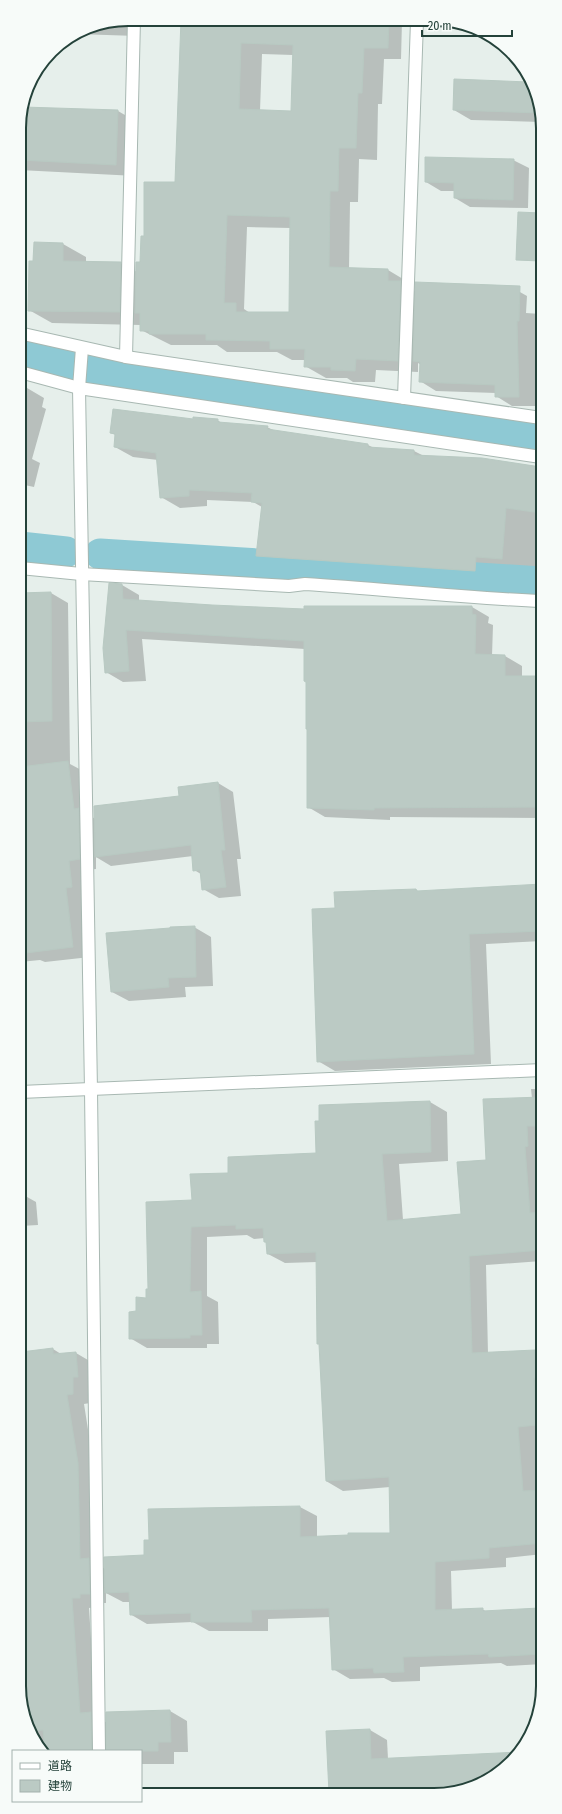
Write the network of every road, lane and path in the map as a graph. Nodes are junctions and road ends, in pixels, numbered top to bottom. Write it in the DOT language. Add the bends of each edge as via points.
graph roads {
  1 [pos="134,26"];
  2 [pos="417,26"];
  3 [pos="26,335"];
  4 [pos="81,352"];
  5 [pos="126,357"];
  6 [pos="26,373"];
  7 [pos="79,383"];
  8 [pos="404,398"];
  9 [pos="536,417"];
  10 [pos="536,455"];
  11 [pos="26,569"];
  12 [pos="81,574"];
  13 [pos="536,601"];
  14 [pos="536,1070"];
  15 [pos="91,1090"];
  16 [pos="26,1092"];
  17 [pos="99,1750"];
  1 -- 5 [label="street"];
  2 -- 8 [label="street"];
  3 -- 4 [label="street"];
  4 -- 5 [label="street"];
  4 -- 7 [label="street"];
  5 -- 8 [label="street"];
  6 -- 7 [label="street"];
  7 -- 10 [label="street"];
  7 -- 12 [label="street"];
  8 -- 9 [label="street"];
  11 -- 12 [label="street"];
  12 -- 13 [label="street" via="289,586 305,584"];
  12 -- 15 [label="street"];
  14 -- 15 [label="street"];
  15 -- 16 [label="street"];
  15 -- 17 [label="street"];
}
